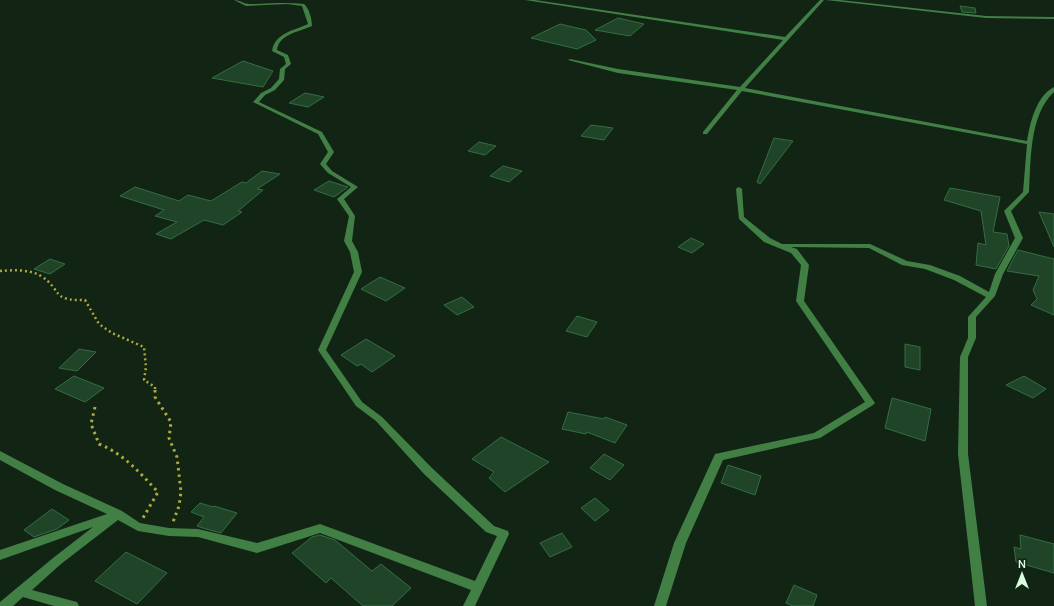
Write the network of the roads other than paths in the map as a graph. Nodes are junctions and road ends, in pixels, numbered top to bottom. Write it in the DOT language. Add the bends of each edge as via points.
graph roads {
  1 [pos="236,0"];
  2 [pos="527,0"];
  3 [pos="822,0"];
  4 [pos="828,0"];
  5 [pos="1054,18"];
  6 [pos="787,39"];
  7 [pos="570,60"];
  8 [pos="740,89"];
  9 [pos="1054,89"];
  10 [pos="705,133"];
  11 [pos="1030,143"];
  12 [pos="740,189"];
  13 [pos="780,245"];
  14 [pos="991,296"];
  15 [pos="0,455"];
  16 [pos="118,514"];
  17 [pos="0,555"];
  18 [pos="478,587"];
  19 [pos="22,592"];
  20 [pos="4,606"];
  21 [pos="73,606"];
  22 [pos="469,606"];
  23 [pos="660,606"];
  24 [pos="981,606"];
  1 -- 18 [label="street" via="246,4 287,2 304,5 310,25 281,36 274,46 274,51 286,56 289,64 283,70 282,79 256,102 320,133 331,152 323,164 330,172 355,187 340,199 352,216 348,241 354,252 358,272 322,350 359,404 379,419 428,471 490,529 504,534"];
  2 -- 6 [label="street"];
  3 -- 6 [label="street"];
  4 -- 5 [label="street" via="986,17"];
  6 -- 8 [label="street"];
  7 -- 8 [label="street"];
  8 -- 10 [label="street"];
  8 -- 11 [label="street"];
  9 -- 11 [label="street" via="1042,101"];
  11 -- 14 [label="street" via="1026,192 1007,211 1019,238 999,274"];
  12 -- 13 [label="street" via="740,218 767,240"];
  13 -- 14 [label="street" via="870,246 905,263 957,278"];
  13 -- 23 [label="street" via="794,251 805,265 800,301 870,403 817,436 719,457 680,543"];
  14 -- 24 [label="street" via="972,317 972,338 964,357 963,454"];
  15 -- 16 [label="street"];
  16 -- 17 [label="street"];
  16 -- 18 [label="street" via="138,527 198,533 257,548 320,528"];
  16 -- 19 [label="street"];
  18 -- 22 [label="street"];
  19 -- 20 [label="street"];
  19 -- 21 [label="street"];
}
